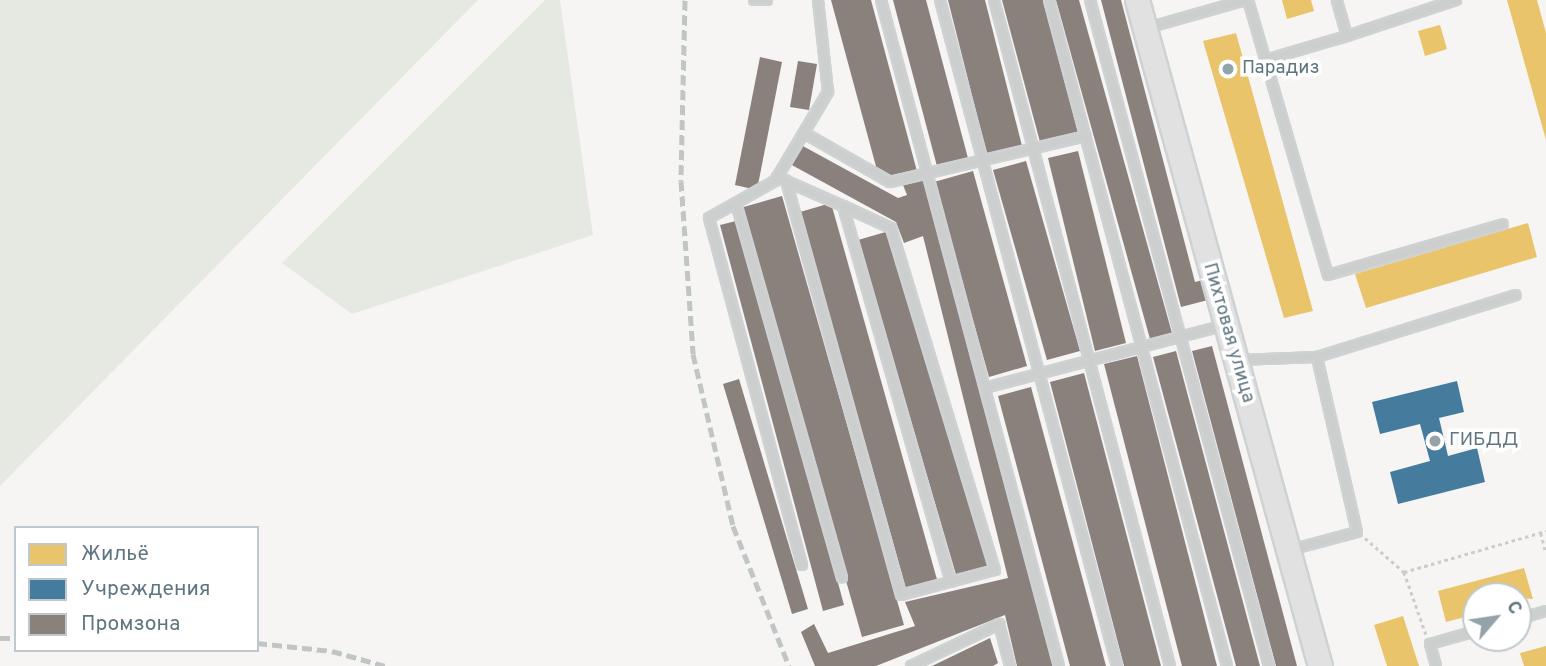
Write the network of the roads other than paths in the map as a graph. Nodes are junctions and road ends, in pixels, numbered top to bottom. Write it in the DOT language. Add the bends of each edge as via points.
graph roads {
  1 [pos="754,0"];
  2 [pos="767,0"];
  3 [pos="818,0"];
  4 [pos="881,0"];
  5 [pos="940,0"];
  6 [pos="994,0"];
  7 [pos="1048,0"];
  8 [pos="1090,0"];
  9 [pos="1137,0"];
  10 [pos="1246,0"];
  11 [pos="1338,0"];
  12 [pos="1456,0"];
  13 [pos="1144,29"];
  14 [pos="1347,36"];
  15 [pos="1265,60"];
  16 [pos="804,132"];
  17 [pos="1086,136"];
  18 [pos="1034,150"];
  19 [pos="981,164"];
  20 [pos="929,177"];
  21 [pos="781,179"];
  22 [pos="736,203"];
  23 [pos="843,206"];
  24 [pos="1503,224"];
  25 [pos="1516,295"];
  26 [pos="1226,326"];
  27 [pos="1183,337"];
  28 [pos="1144,347"];
  29 [pos="1317,357"];
  30 [pos="1092,360"];
  31 [pos="1235,360"];
  32 [pos="1040,373"];
  33 [pos="988,387"];
  34 [pos="1290,550"];
  35 [pos="802,565"];
  36 [pos="842,577"];
  37 [pos="951,582"];
  38 [pos="1462,635"];
  39 [pos="911,666"];
  40 [pos="1010,666"];
  41 [pos="1059,666"];
  42 [pos="1117,666"];
  43 [pos="1170,666"];
  44 [pos="1227,666"];
  45 [pos="1269,666"];
  46 [pos="1320,666"];
  47 [pos="1436,666"];
  1 -- 2 [label="lane"];
  3 -- 16 [label="lane" via="828,92"];
  4 -- 20 [label="lane"];
  5 -- 19 [label="lane"];
  6 -- 18 [label="lane"];
  7 -- 17 [label="lane"];
  8 -- 27 [label="lane"];
  9 -- 13 [label="street, Пихтовая улица"];
  10 -- 13 [label="lane"];
  10 -- 15 [label="lane"];
  11 -- 14 [label="lane"];
  12 -- 14 [label="lane"];
  13 -- 26 [label="street, Пихтовая улица"];
  14 -- 15 [label="lane"];
  15 -- 24 [label="lane" via="1328,275"];
  16 -- 20 [label="lane" via="890,182"];
  16 -- 21 [label="lane"];
  17 -- 18 [label="lane"];
  17 -- 28 [label="lane"];
  18 -- 19 [label="lane"];
  18 -- 30 [label="lane"];
  19 -- 20 [label="lane"];
  19 -- 32 [label="lane"];
  20 -- 33 [label="lane"];
  21 -- 22 [label="lane"];
  21 -- 23 [label="lane"];
  21 -- 37 [label="lane" via="901,595"];
  22 -- 35 [label="lane" via="709,218"];
  22 -- 36 [label="lane"];
  23 -- 37 [label="lane"];
  23 -- 37 [label="lane" via="891,228 995,570"];
  25 -- 29 [label="lane"];
  26 -- 27 [label="lane"];
  26 -- 31 [label="street, Пихтовая улица"];
  27 -- 28 [label="lane"];
  27 -- 45 [label="lane"];
  28 -- 30 [label="lane"];
  28 -- 44 [label="lane"];
  29 -- 31 [label="lane"];
  29 -- 34 [label="lane" via="1357,531"];
  30 -- 32 [label="lane"];
  30 -- 43 [label="lane"];
  31 -- 34 [label="street, Пихтовая улица"];
  32 -- 33 [label="lane"];
  32 -- 42 [label="lane"];
  33 -- 41 [label="lane"];
  34 -- 46 [label="street, Пихтовая улица"];
  38 -- 47 [label="lane" via="1430,644"];
  39 -- 40 [label="lane" via="999,624"];
}
